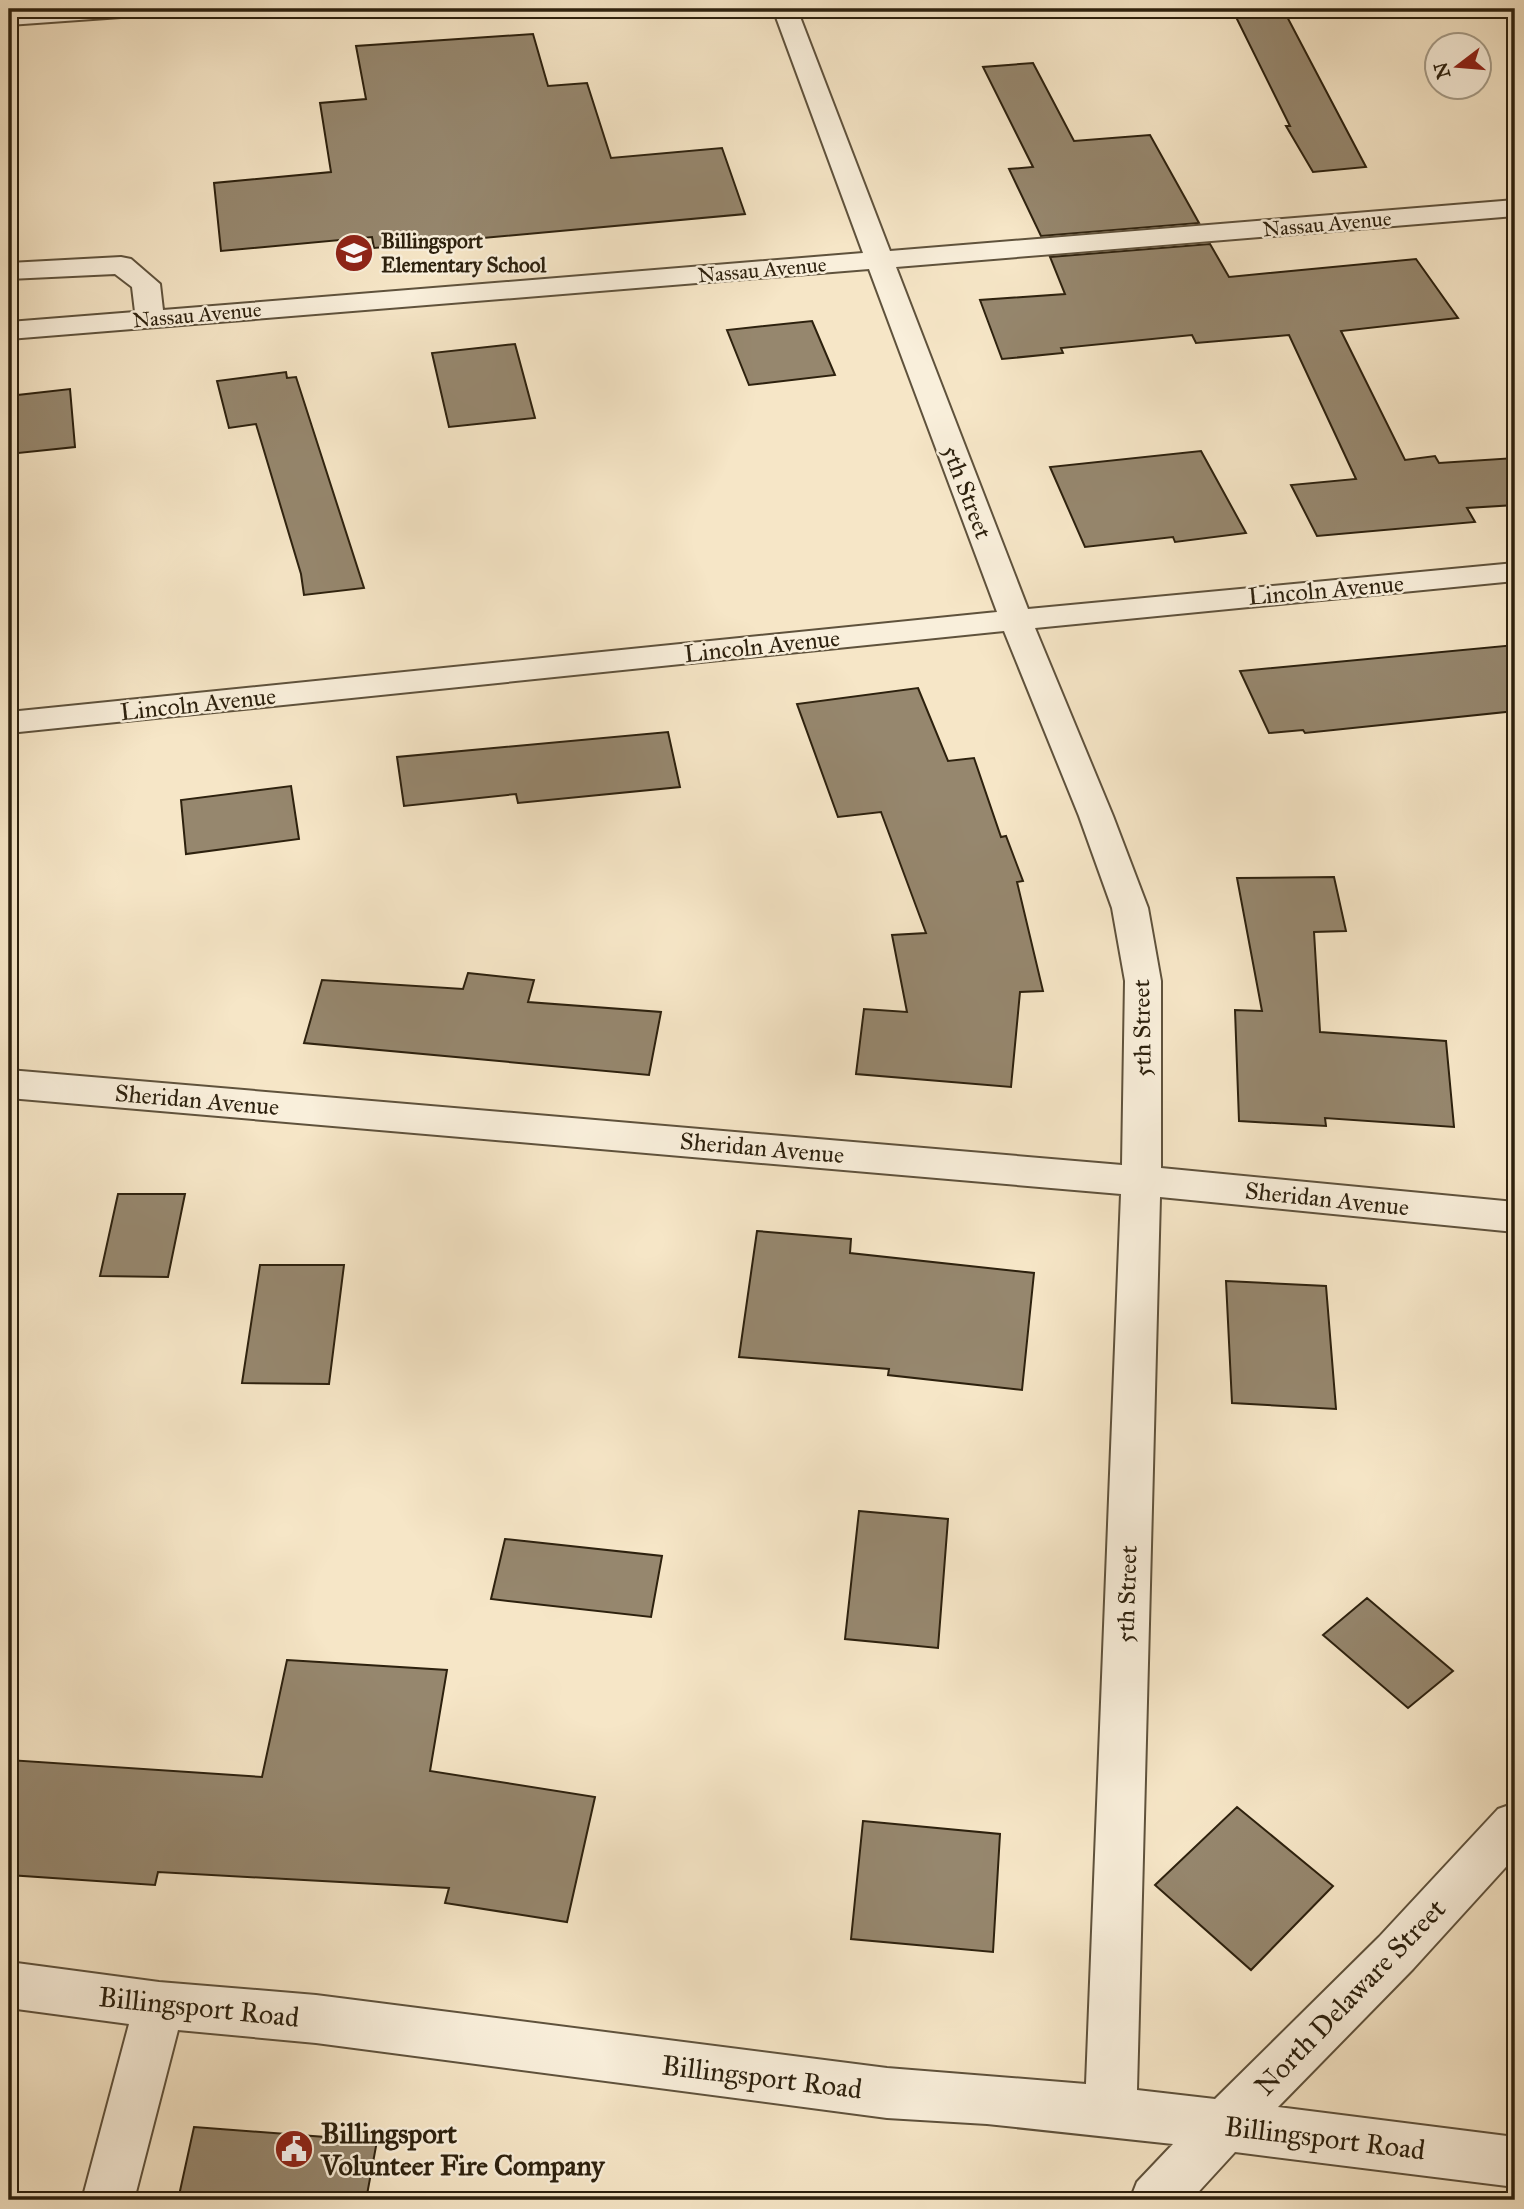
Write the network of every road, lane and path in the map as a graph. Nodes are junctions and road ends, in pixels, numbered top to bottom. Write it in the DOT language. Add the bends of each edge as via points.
graph roads {
  1 [pos="135,9"];
  2 [pos="785,9"];
  3 [pos="9,18"];
  4 [pos="1515,208"];
  5 [pos="879,261"];
  6 [pos="9,271"];
  7 [pos="150,319"];
  8 [pos="9,331"];
  9 [pos="1515,572"];
  10 [pos="1016,620"];
  11 [pos="9,723"];
  12 [pos="9,1084"];
  13 [pos="1141,1181"];
  14 [pos="1515,1217"];
  15 [pos="1515,1824"];
  16 [pos="9,1985"];
  17 [pos="159,2005"];
  18 [pos="1111,2111"];
  19 [pos="1224,2126"];
  20 [pos="1515,2162"];
  21 [pos="108,2200"];
  22 [pos="1156,2200"];
  1 -- 3 [label="street"];
  2 -- 5 [label="street, 5th Street"];
  4 -- 5 [label="street, Nassau Avenue"];
  5 -- 7 [label="street, Nassau Avenue"];
  5 -- 10 [label="street, 5th Street"];
  6 -- 7 [label="street" via="121,265 146,284"];
  7 -- 8 [label="street, Nassau Avenue"];
  9 -- 10 [label="street, Lincoln Avenue"];
  10 -- 11 [label="street, Lincoln Avenue"];
  10 -- 13 [label="street, 5th Street" via="1130,908 1143,981"];
  12 -- 13 [label="street, Sheridan Avenue"];
  13 -- 14 [label="street, Sheridan Avenue"];
  13 -- 18 [label="street, 5th Street"];
  15 -- 19 [label="street, North Delaware Street" via="1396,1953"];
  16 -- 17 [label="street, Billingsport Road"];
  17 -- 18 [label="street, Billingsport Road" via="316,2018 887,2093"];
  17 -- 21 [label="street"];
  18 -- 19 [label="street, Billingsport Road"];
  19 -- 20 [label="street, Billingsport Road"];
  19 -- 22 [label="street, North Delaware Street"];
}
